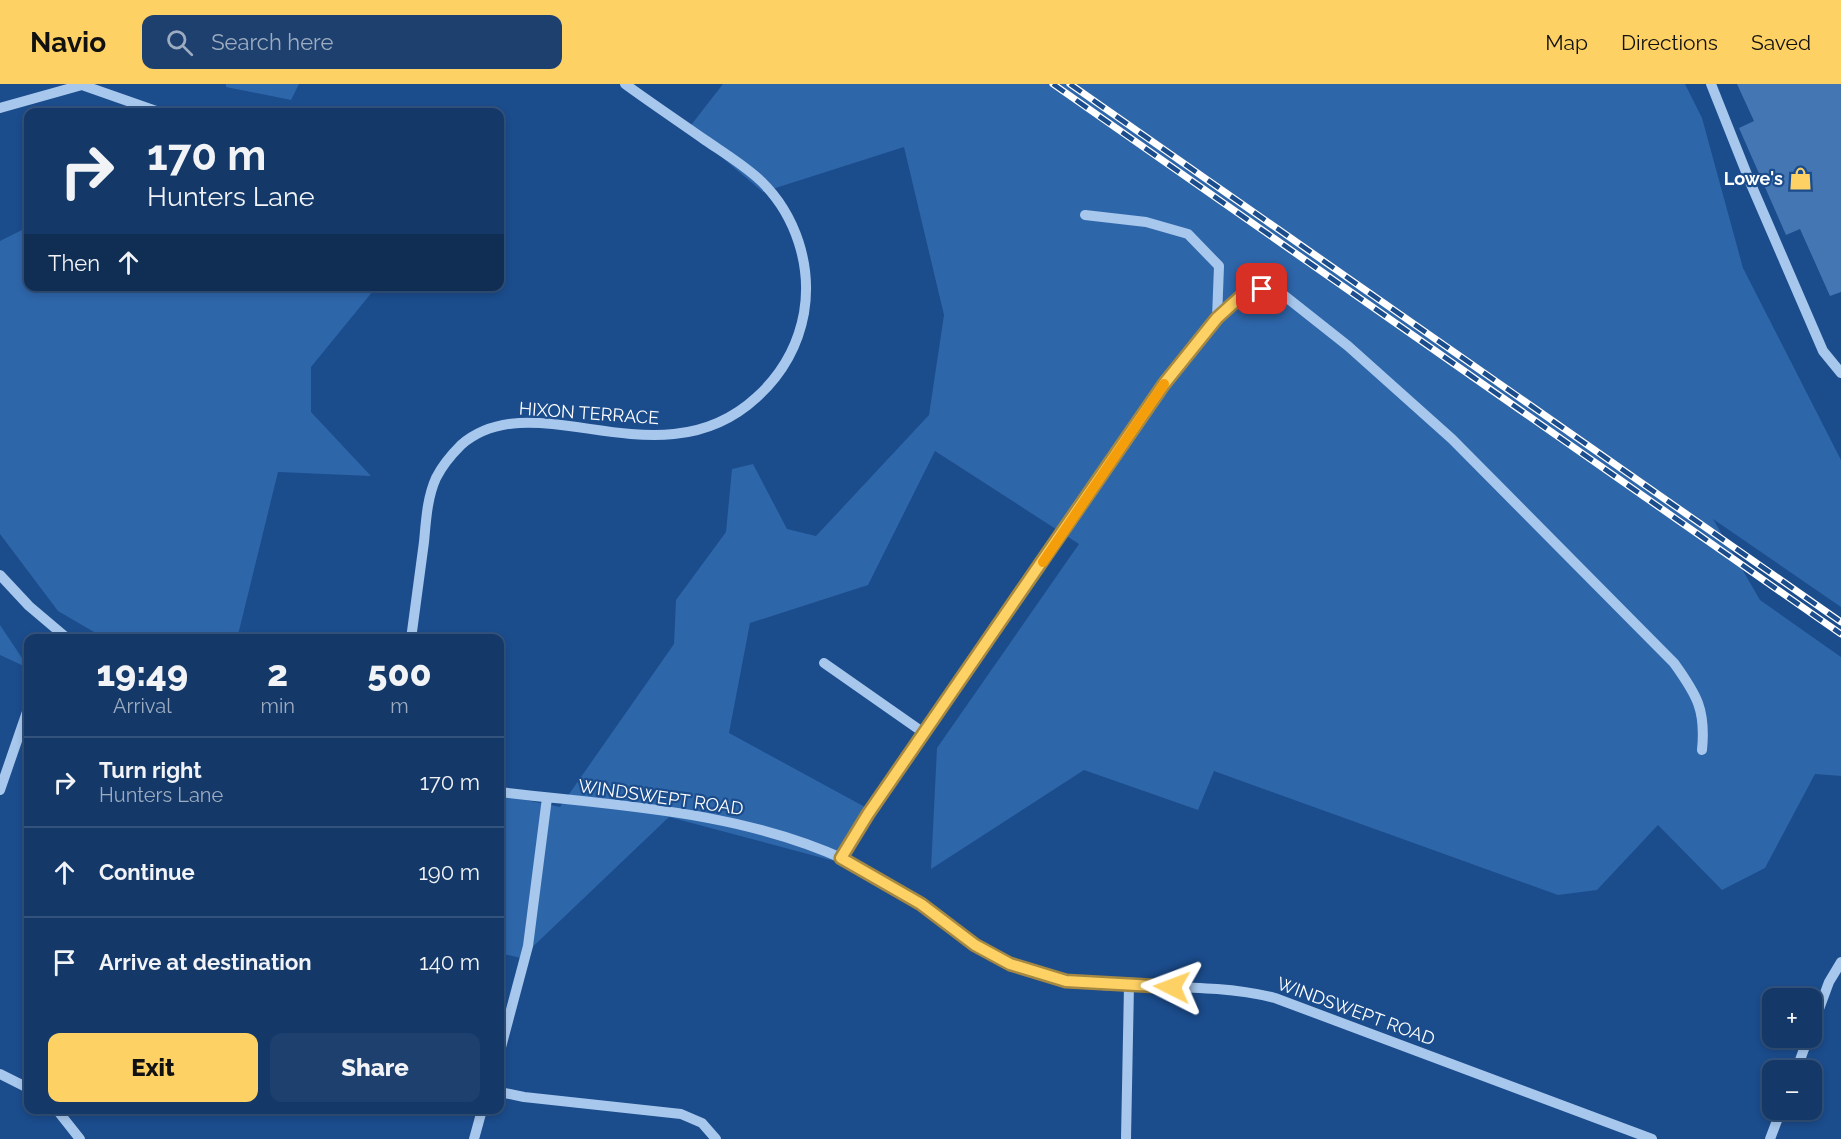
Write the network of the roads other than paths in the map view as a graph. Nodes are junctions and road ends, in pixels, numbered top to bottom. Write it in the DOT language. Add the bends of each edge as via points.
graph roads {
  1 [pos="625,84"];
  2 [pos="1711,84"];
  3 [pos="82,85"];
  4 [pos="0,108"];
  5 [pos="148,108"];
  6 [pos="1085,215"];
  7 [pos="1217,318"];
  8 [pos="1841,373"];
  9 [pos="0,576"];
  10 [pos="61,634"];
  11 [pos="412,634"];
  12 [pos="824,663"];
  13 [pos="24,721"];
  14 [pos="924,733"];
  15 [pos="1702,750"];
  16 [pos="0,790"];
  17 [pos="504,793"];
  18 [pos="547,798"];
  19 [pos="841,858"];
  20 [pos="1841,962"];
  21 [pos="1129,985"];
  22 [pos="1822,1001"];
  23 [pos="504,1036"];
  24 [pos="0,1074"];
  25 [pos="24,1086"];
  26 [pos="504,1093"];
  27 [pos="60,1114"];
  28 [pos="481,1114"];
  29 [pos="1777,1120"];
  30 [pos="80,1139"];
  31 [pos="474,1139"];
  32 [pos="716,1139"];
  33 [pos="1126,1139"];
  34 [pos="1652,1139"];
  35 [pos="1770,1139"];
  1 -- 11 [label="street, HIXON TERRACE" via="747,170 772,193 787,214 798,238 805,272 805,303 796,342 777,375 758,397 736,414 700,430 643,436 510,423 462,444 442,468 431,492"];
  2 -- 8 [label="street" via="1823,351"];
  3 -- 4 [label="street"];
  3 -- 5 [label="street"];
  6 -- 7 [label="street" via="1146,222 1188,234 1219,266"];
  7 -- 14 [label="street" via="1126,437"];
  7 -- 15 [label="street" via="1239,298 1262,289 1281,293 1403,395 1452,439 1674,663 1701,709"];
  9 -- 10 [label="street"];
  12 -- 14 [label="street"];
  13 -- 16 [label="street"];
  14 -- 19 [label="street"];
  17 -- 18 [label="street, WINDSWEPT ROAD"];
  18 -- 19 [label="street, WINDSWEPT ROAD" via="715,818 763,829"];
  18 -- 23 [label="street" via="528,946"];
  19 -- 21 [label="street, WINDSWEPT ROAD" via="921,904 975,945 1010,964 1066,981"];
  20 -- 22 [label="street"];
  21 -- 33 [label="street"];
  21 -- 34 [label="street, WINDSWEPT ROAD" via="1235,990 1285,1000"];
  24 -- 25 [label="street"];
  26 -- 32 [label="street" via="681,1114 702,1123"];
  27 -- 30 [label="street"];
  28 -- 31 [label="street"];
  29 -- 35 [label="street"];
}
